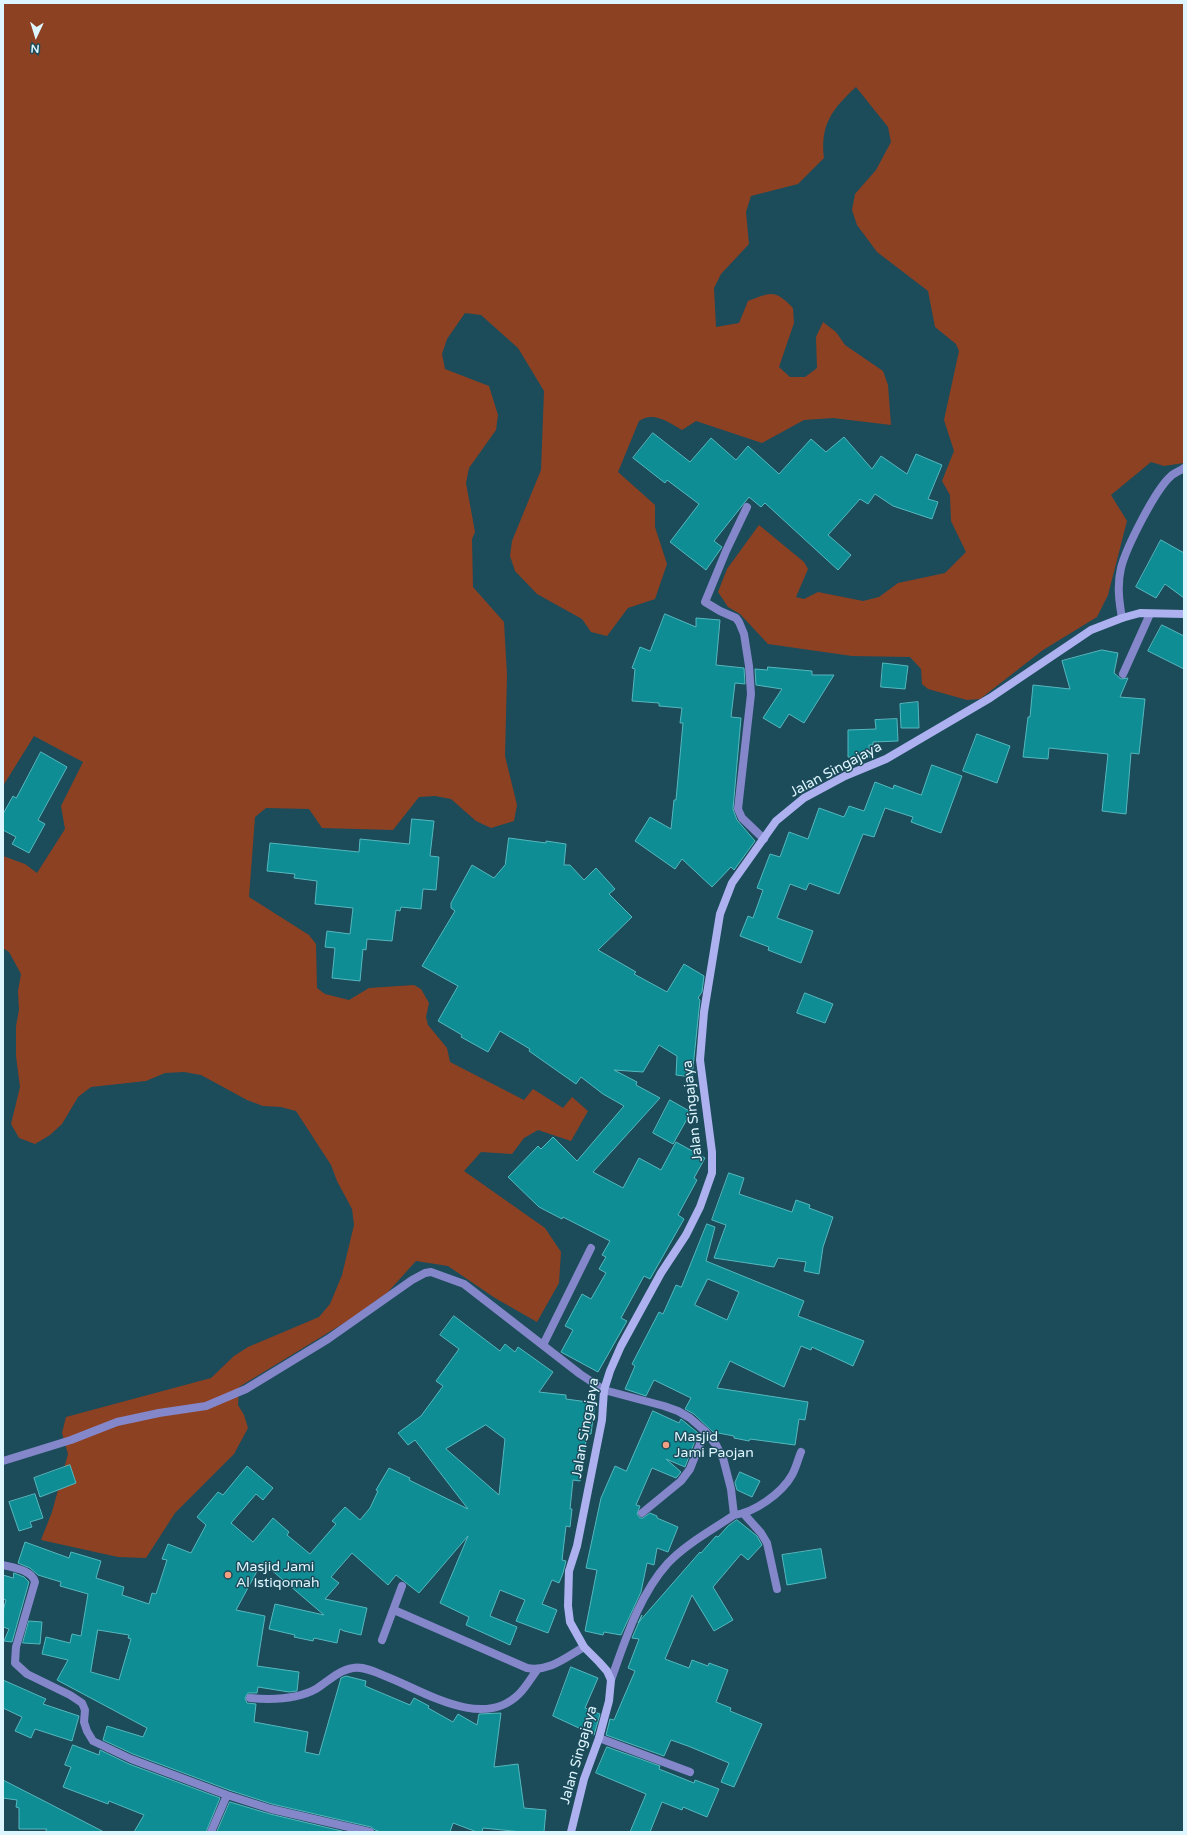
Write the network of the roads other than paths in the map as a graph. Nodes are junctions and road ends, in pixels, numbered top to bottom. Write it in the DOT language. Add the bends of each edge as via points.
graph roads {
  1 [pos="1184,468"];
  2 [pos="747,507"];
  3 [pos="1150,614"];
  4 [pos="1184,614"];
  5 [pos="1122,618"];
  6 [pos="1123,674"];
  7 [pos="764,839"];
  8 [pos="591,1248"];
  9 [pos="543,1345"];
  10 [pos="604,1390"];
  11 [pos="704,1431"];
  12 [pos="801,1452"];
  13 [pos="3,1461"];
  14 [pos="642,1512"];
  15 [pos="744,1514"];
  16 [pos="734,1515"];
  17 [pos="3,1565"];
  18 [pos="402,1586"];
  19 [pos="777,1590"];
  20 [pos="394,1610"];
  21 [pos="382,1640"];
  22 [pos="584,1647"];
  23 [pos="537,1670"];
  24 [pos="611,1680"];
  25 [pos="250,1698"];
  26 [pos="599,1738"];
  27 [pos="690,1772"];
  28 [pos="227,1795"];
  29 [pos="211,1832"];
  30 [pos="370,1832"];
  31 [pos="571,1832"];
  1 -- 5 [label="street" via="1171,476 1161,488 1142,520 1121,568 1118,595"];
  2 -- 7 [label="street" via="705,602 736,618 744,634 751,694 738,808 742,818"];
  3 -- 4 [label="street, Jalan Singajaya"];
  3 -- 5 [label="street, Jalan Singajaya"];
  3 -- 6 [label="street"];
  5 -- 7 [label="street, Jalan Singajaya" via="1091,630 990,698 886,759 845,776 804,798 776,821"];
  7 -- 10 [label="street, Jalan Singajaya" via="732,883 720,914 713,953 700,1060 712,1152 712,1173 686,1235 661,1273 621,1346"];
  8 -- 9 [label="street"];
  9 -- 10 [label="street"];
  9 -- 13 [label="street" via="464,1284 439,1274 425,1273 328,1339 246,1389 206,1406 117,1422 71,1440"];
  10 -- 11 [label="street" via="678,1411"];
  10 -- 22 [label="street, Jalan Singajaya" via="602,1420 577,1546 569,1571 570,1622"];
  11 -- 14 [label="street" via="690,1469 681,1481"];
  11 -- 16 [label="street" via="716,1445 722,1458 731,1489"];
  12 -- 15 [label="street" via="792,1475 778,1494"];
  15 -- 16 [label="street"];
  15 -- 19 [label="street" via="762,1533 767,1543"];
  16 -- 24 [label="street" via="679,1554 653,1582 625,1641"];
  17 -- 28 [label="street" via="24,1571 32,1576 35,1582 16,1646 15,1663 27,1674 82,1703 85,1710 85,1727 93,1741 131,1759"];
  18 -- 20 [label="street"];
  20 -- 21 [label="street"];
  20 -- 23 [label="street" via="508,1662"];
  22 -- 23 [label="street" via="549,1668"];
  22 -- 24 [label="street, Jalan Singajaya" via="607,1671"];
  23 -- 25 [label="street" via="518,1695 494,1708 457,1706 434,1699 371,1670 353,1668 338,1674 314,1690 291,1698"];
  24 -- 26 [label="street, Jalan Singajaya" via="609,1702"];
  26 -- 27 [label="street"];
  26 -- 31 [label="street, Jalan Singajaya" via="584,1779"];
  28 -- 29 [label="street"];
  28 -- 30 [label="street" via="271,1809"];
}
